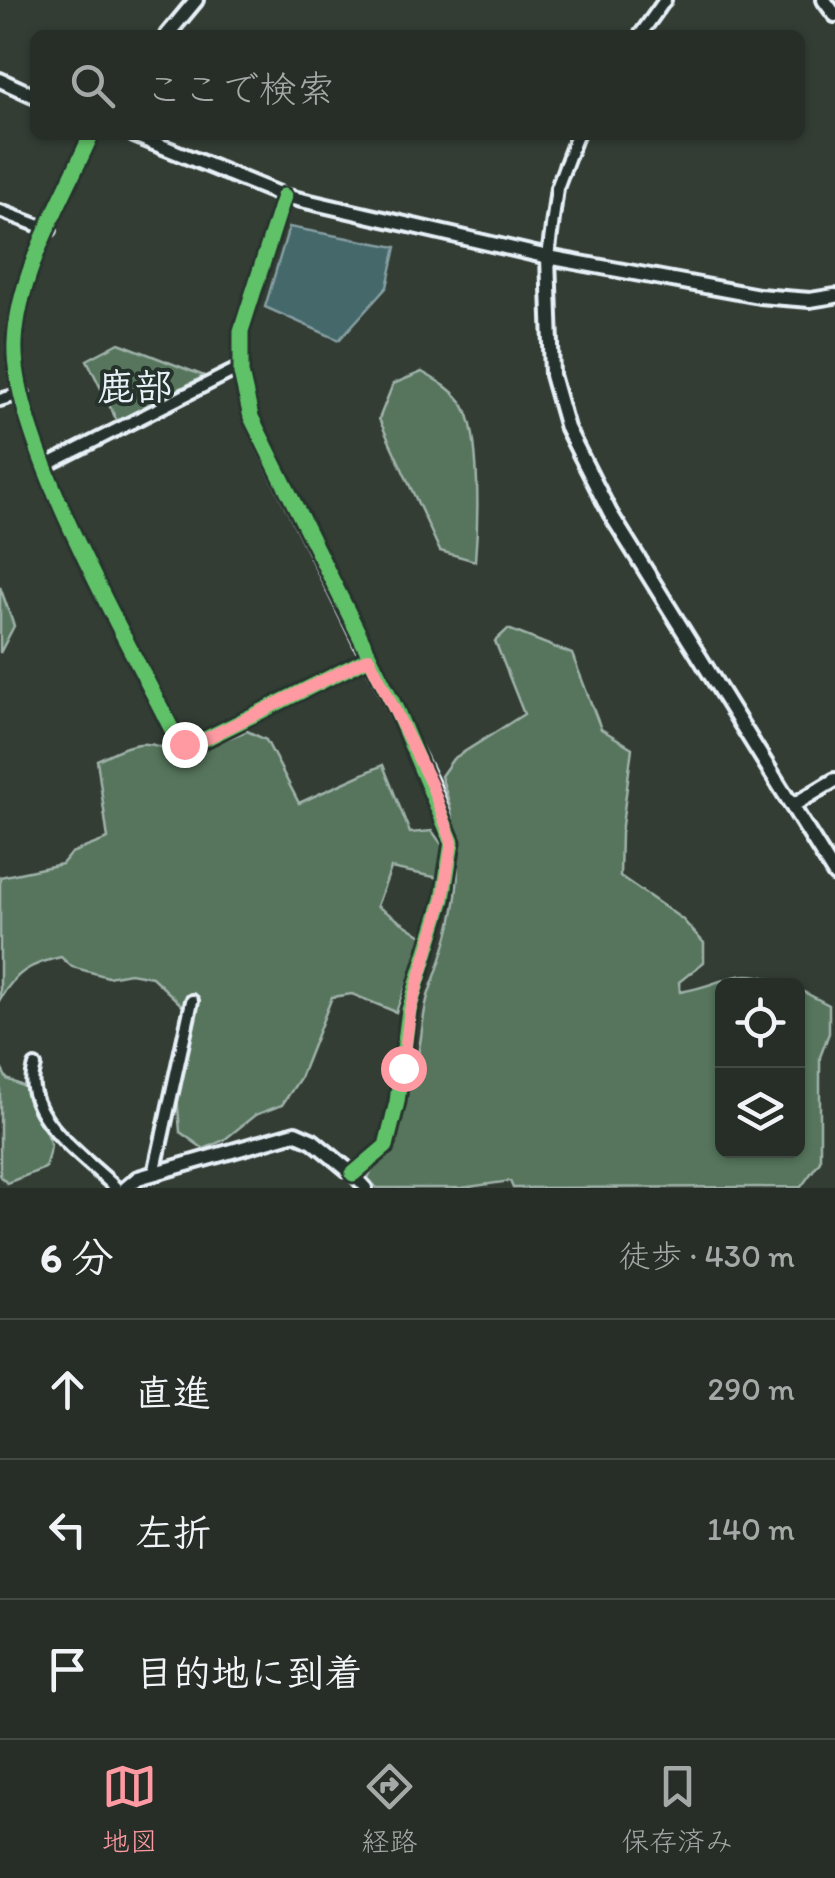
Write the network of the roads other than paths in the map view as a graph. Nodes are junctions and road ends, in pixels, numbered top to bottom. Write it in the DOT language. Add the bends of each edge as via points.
graph roads {
  1 [pos="196,0"];
  2 [pos="665,0"];
  3 [pos="824,0"];
  4 [pos="835,15"];
  5 [pos="171,30"];
  6 [pos="644,30"];
  7 [pos="0,80"];
  8 [pos="30,94"];
  9 [pos="89,140"];
  10 [pos="146,140"];
  11 [pos="575,140"];
  12 [pos="284,196"];
  13 [pos="0,211"];
  14 [pos="50,230"];
  15 [pos="548,257"];
  16 [pos="835,296"];
  17 [pos="241,366"];
  18 [pos="23,393"];
  19 [pos="0,400"];
  20 [pos="45,466"];
  21 [pos="369,658"];
  22 [pos="835,780"];
  23 [pos="794,804"];
  24 [pos="835,875"];
  25 [pos="192,1001"];
  26 [pos="35,1066"];
  27 [pos="154,1174"];
  28 [pos="352,1174"];
  29 [pos="116,1188"];
  30 [pos="126,1188"];
  31 [pos="366,1188"];
  1 -- 5 [label="street"];
  2 -- 6 [label="street"];
  3 -- 4 [label="street"];
  7 -- 8 [label="street"];
  9 -- 14 [label="street"];
  10 -- 12 [label="street"];
  11 -- 15 [label="street" via="557,188"];
  12 -- 15 [label="street"];
  12 -- 17 [label="street" via="241,332"];
  13 -- 14 [label="street"];
  14 -- 18 [label="street" via="22,298 14,344"];
  15 -- 16 [label="street" via="759,296"];
  15 -- 23 [label="street" via="552,375 567,428 610,513"];
  17 -- 20 [label="street"];
  17 -- 21 [label="street" via="250,417"];
  18 -- 19 [label="street"];
  18 -- 20 [label="street"];
  20 -- 21 [label="street" via="184,744"];
  21 -- 28 [label="street" via="452,842 443,899 410,1010 386,1146"];
  22 -- 23 [label="street"];
  23 -- 24 [label="street"];
  25 -- 27 [label="street"];
  26 -- 29 [label="street" via="38,1103 63,1140"];
  27 -- 28 [label="street" via="295,1133"];
  27 -- 30 [label="street"];
  28 -- 31 [label="street"];
}
